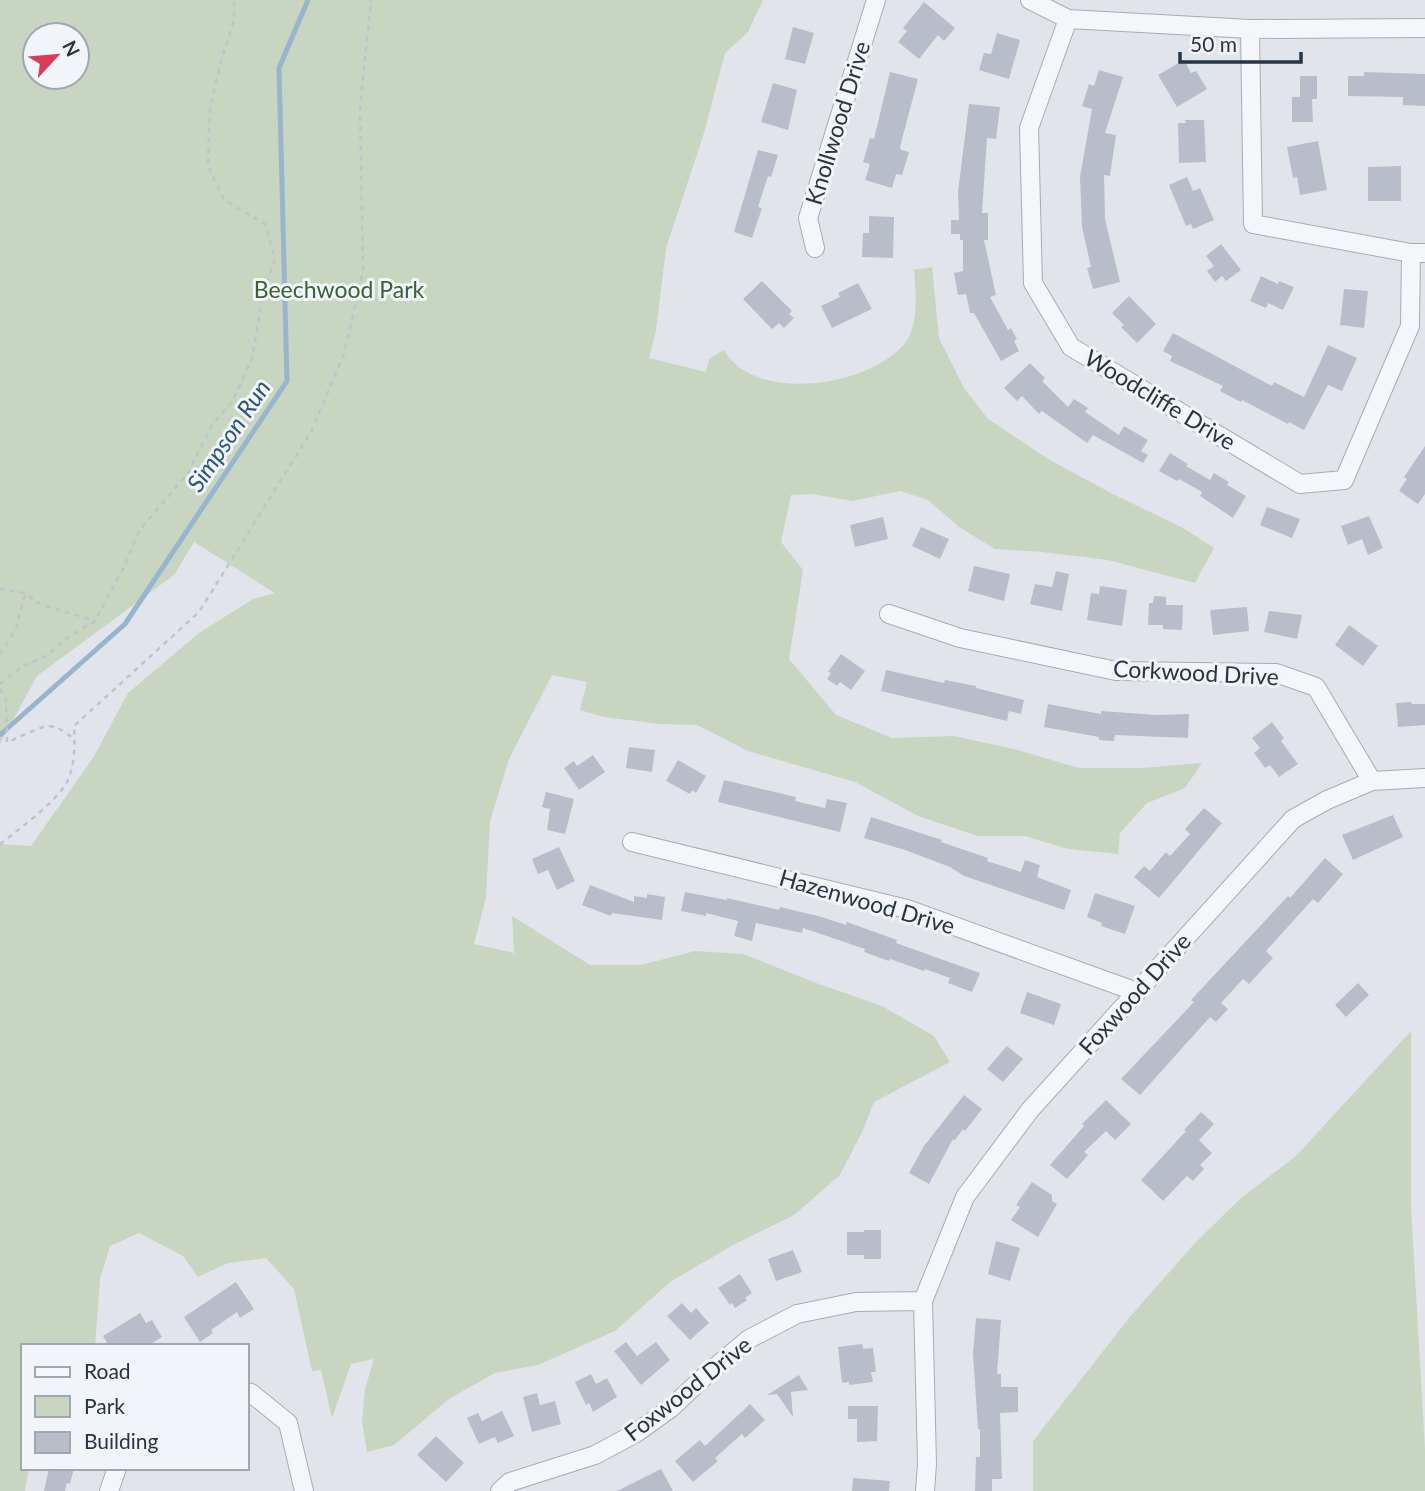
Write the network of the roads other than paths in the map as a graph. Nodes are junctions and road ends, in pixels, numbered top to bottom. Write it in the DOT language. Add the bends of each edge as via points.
graph roads {
  1 [pos="876,0"];
  2 [pos="1030,0"];
  3 [pos="1068,19"];
  4 [pos="1425,28"];
  5 [pos="1250,29"];
  6 [pos="815,248"];
  7 [pos="1418,253"];
  8 [pos="889,614"];
  9 [pos="1425,778"];
  10 [pos="1372,782"];
  11 [pos="632,842"];
  12 [pos="1137,992"];
  13 [pos="923,1301"];
  14 [pos="248,1392"];
  15 [pos="116,1470"];
  16 [pos="109,1491"];
  17 [pos="304,1491"];
  18 [pos="500,1491"];
  19 [pos="925,1491"];
  1 -- 6 [label="street, Knollwood Drive" via="808,218"];
  2 -- 3 [label="street"];
  3 -- 5 [label="street"];
  3 -- 7 [label="street, Woodcliffe Drive" via="1029,128 1033,283 1071,347 1300,484 1344,480 1410,326"];
  4 -- 5 [label="street"];
  5 -- 7 [label="street" via="1253,224"];
  8 -- 10 [label="street, Corkwood Drive" via="960,638 1116,671 1276,673 1316,687"];
  9 -- 10 [label="street, Foxwood Drive"];
  10 -- 12 [label="street, Foxwood Drive" via="1293,819"];
  11 -- 12 [label="street, Hazenwood Drive" via="907,909"];
  12 -- 13 [label="street, Foxwood Drive" via="1030,1110 965,1197"];
  13 -- 18 [label="street, Foxwood Drive" via="856,1302 797,1314 749,1339 636,1433 595,1455 510,1482"];
  13 -- 19 [label="street, Foxwood Drive"];
  14 -- 17 [label="street" via="288,1423"];
  15 -- 16 [label="street"];
}
